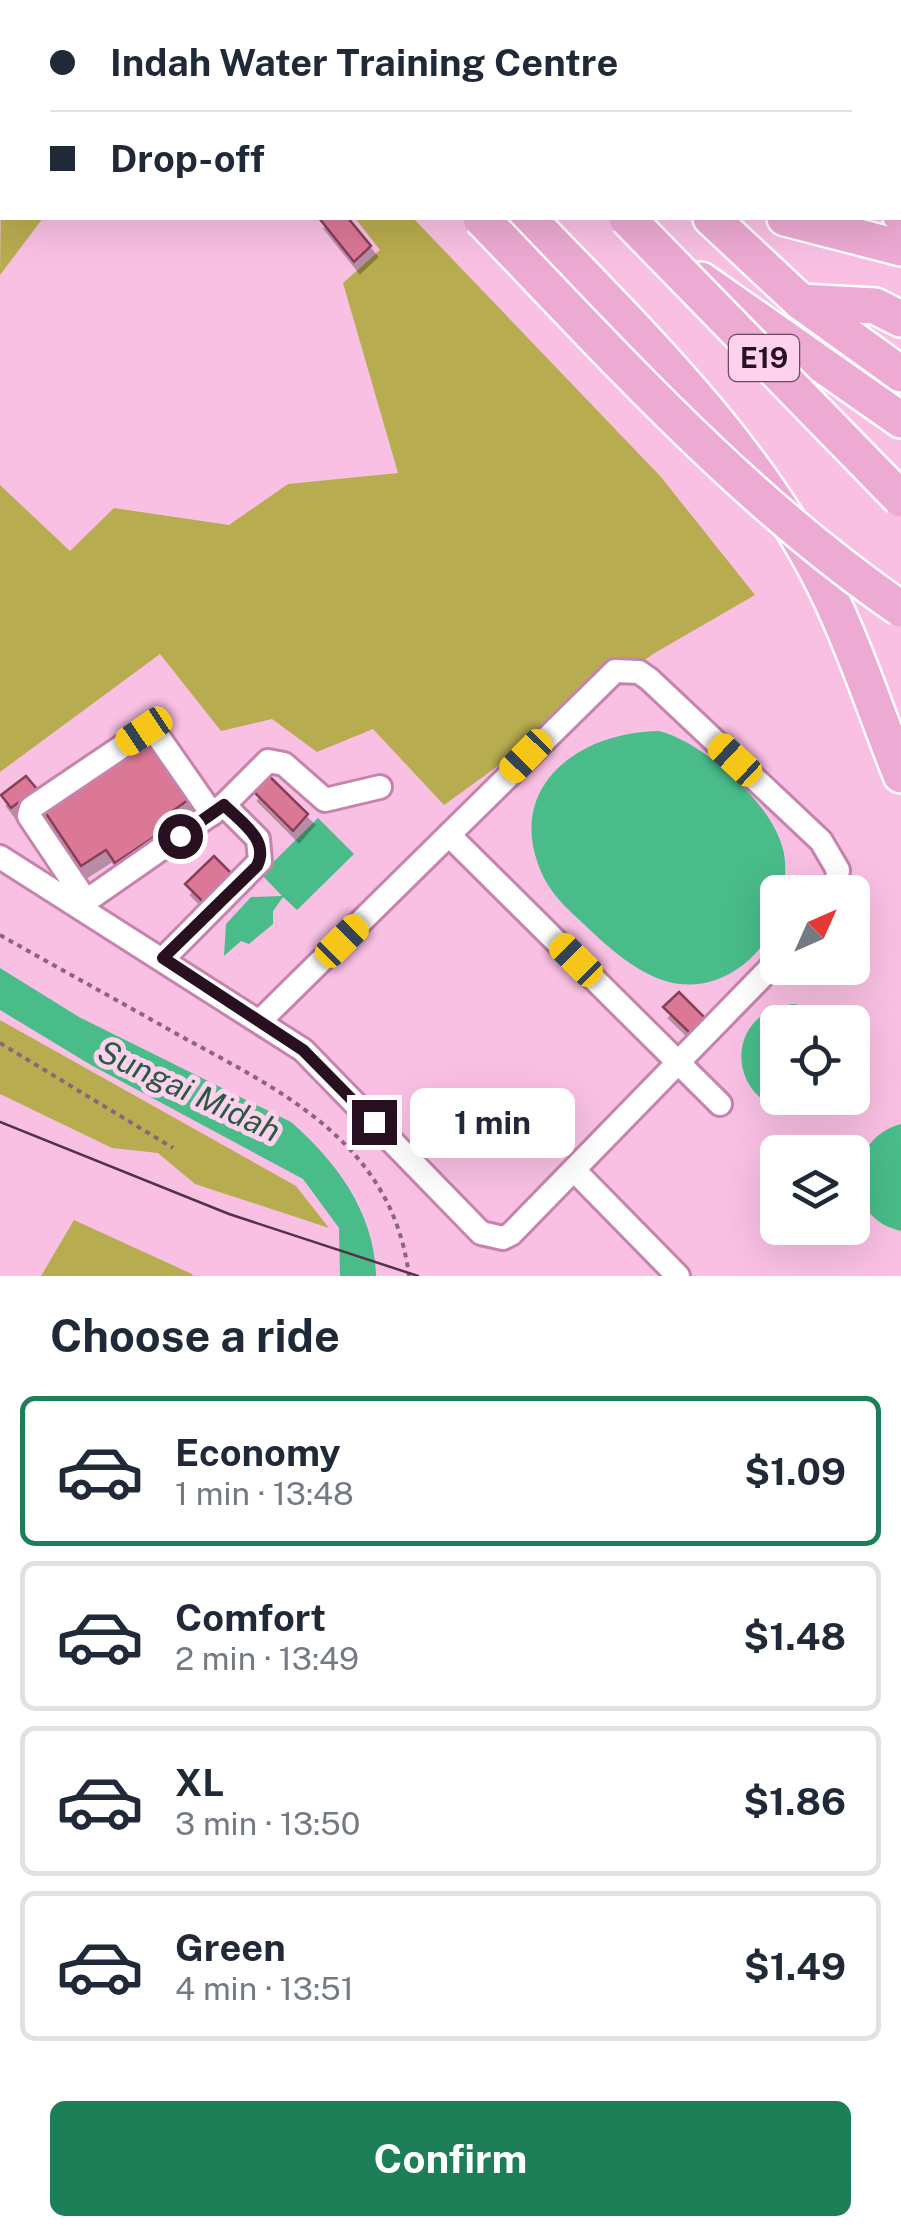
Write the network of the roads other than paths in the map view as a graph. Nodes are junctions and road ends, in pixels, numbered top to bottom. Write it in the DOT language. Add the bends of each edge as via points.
graph roads {
  1 [pos="483,220"];
  2 [pos="530,220"];
  3 [pos="621,220"];
  4 [pos="629,220"];
  5 [pos="713,220"];
  6 [pos="793,220"];
  7 [pos="901,248"];
  8 [pos="800,302"];
  9 [pos="901,319"];
  10 [pos="901,374"];
  11 [pos="901,420"];
  12 [pos="901,499"];
  13 [pos="901,610"];
  14 [pos="901,776"];
  15 [pos="380,787"];
  16 [pos="218,809"];
  17 [pos="449,835"];
  18 [pos="0,858"];
  19 [pos="838,875"];
  20 [pos="82,904"];
  21 [pos="163,958"];
  22 [pos="760,978"];
  23 [pos="262,1020"];
  24 [pos="678,1061"];
  25 [pos="720,1104"];
  26 [pos="574,1170"];
  27 [pos="678,1276"];
  1 -- 13 [label="highway, bridge" via="712,458 818,550"];
  2 -- 14 [label="highway" via="668,364 772,495 824,584"];
  3 -- 11 [label="highway"];
  4 -- 12 [label="highway, E19, bridge"];
  5 -- 8 [label="highway"];
  6 -- 7 [label="highway"];
  8 -- 9 [label="highway" via="875,306"];
  8 -- 10 [label="highway"];
  15 -- 16 [label="lane" via="324,800 274,760"];
  16 -- 20 [label="lane"];
  16 -- 20 [label="lane" via="148,730 31,808"];
  16 -- 21 [label="lane" via="258,839 260,861"];
  17 -- 19 [label="lane" via="603,677 626,670 648,679 821,841"];
  17 -- 23 [label="lane"];
  17 -- 24 [label="lane"];
  18 -- 20 [label="lane"];
  20 -- 21 [label="lane"];
  21 -- 23 [label="lane"];
  22 -- 24 [label="lane"];
  23 -- 26 [label="lane" via="320,1066 481,1233 510,1234"];
  24 -- 25 [label="lane"];
  24 -- 26 [label="lane"];
  26 -- 27 [label="lane"];
}
